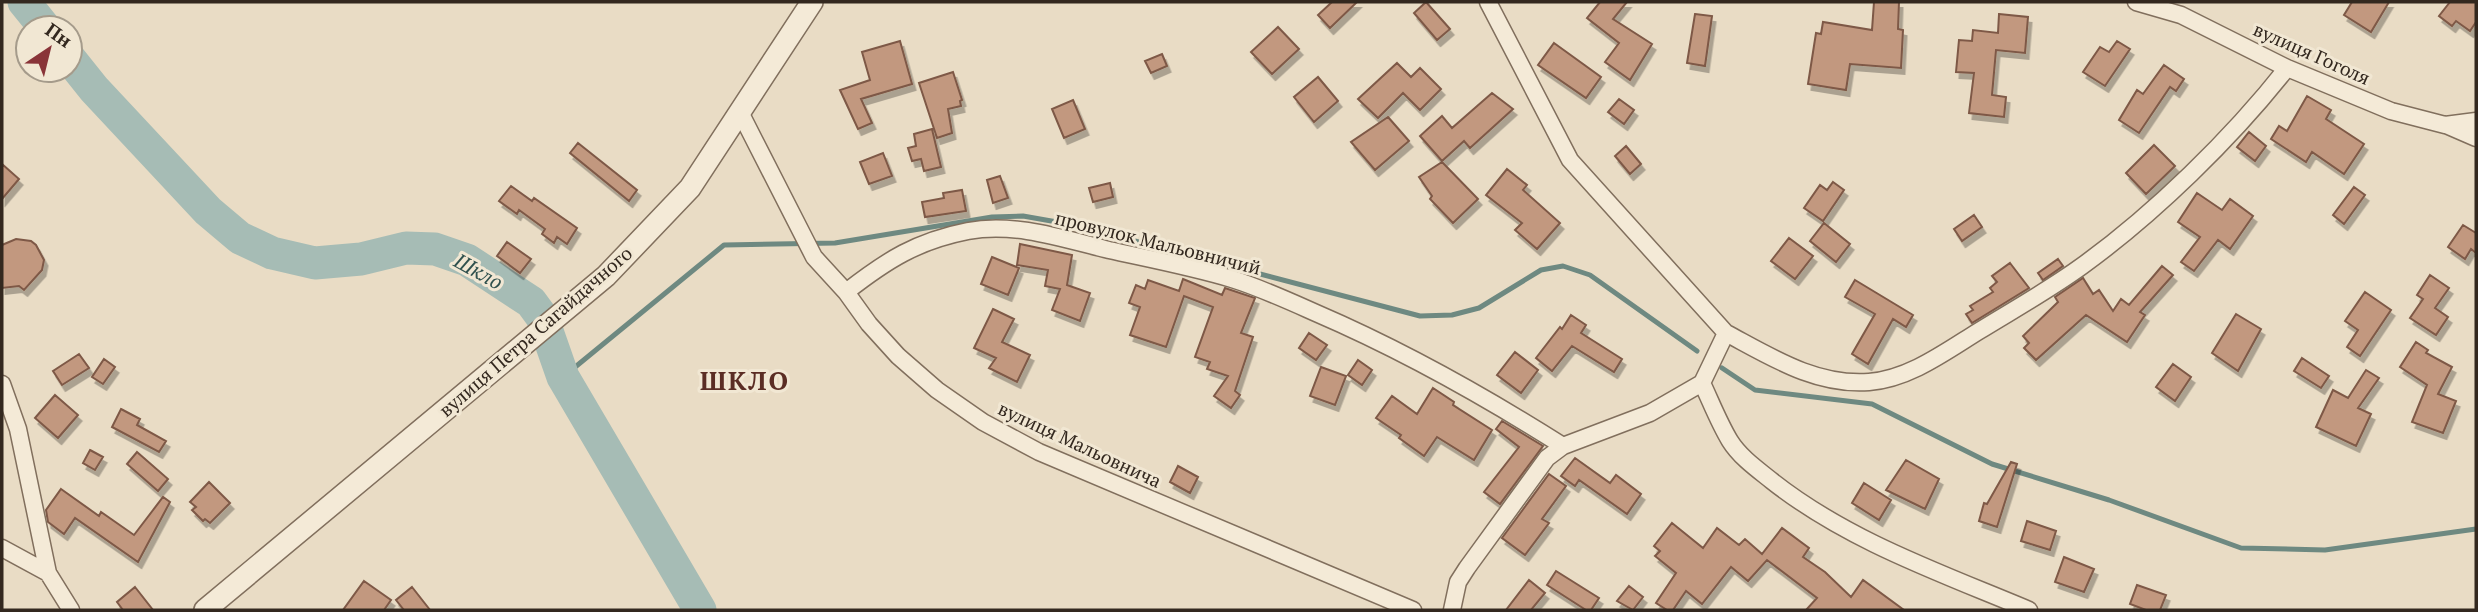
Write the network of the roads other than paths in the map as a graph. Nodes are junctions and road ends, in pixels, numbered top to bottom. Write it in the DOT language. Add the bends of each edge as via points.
graph roads {
  1 [pos="812,2"];
  2 [pos="1488,2"];
  3 [pos="2136,2"];
  4 [pos="2185,8"];
  5 [pos="2287,68"];
  6 [pos="740,112"];
  7 [pos="2476,121"];
  8 [pos="2445,125"];
  9 [pos="2476,138"];
  10 [pos="846,292"];
  11 [pos="1726,333"];
  12 [pos="1702,383"];
  13 [pos="2,384"];
  14 [pos="1563,446"];
  15 [pos="2,548"];
  16 [pos="48,573"];
  17 [pos="71,610"];
  18 [pos="205,610"];
  19 [pos="1413,610"];
  20 [pos="1452,610"];
  21 [pos="2029,610"];
  1 -- 6 [label="street, вулиця Петра Сагайдачного"];
  2 -- 11 [label="street" via="1570,160"];
  3 -- 4 [label="street, вулиця Гоголя"];
  4 -- 5 [label="street, вулиця Гоголя"];
  5 -- 8 [label="street, вулиця Гоголя" via="2391,111"];
  5 -- 11 [label="street" via="2224,140 2082,267 1908,372 1869,382 1823,379"];
  6 -- 10 [label="street, вулиця Мальовнича" via="814,257"];
  6 -- 18 [label="street, вулиця Петра Сагайдачного" via="690,188 606,276"];
  7 -- 8 [label="street, вулиця Гоголя"];
  8 -- 9 [label="street"];
  10 -- 14 [label="street, провулок Мальовничий" via="885,262 926,241 970,230 1016,229 1061,238 1234,280 1291,302 1403,353"];
  10 -- 19 [label="street, вулиця Мальовнича" via="898,356 983,422 1039,452"];
  11 -- 12 [label="street"];
  12 -- 14 [label="street" via="1650,413"];
  12 -- 21 [label="street" via="1731,442 1789,495 1893,553"];
  13 -- 16 [label="street" via="19,429"];
  14 -- 20 [label="street" via="1547,458 1467,568 1458,582"];
  15 -- 16 [label="street"];
  16 -- 17 [label="street"];
}
